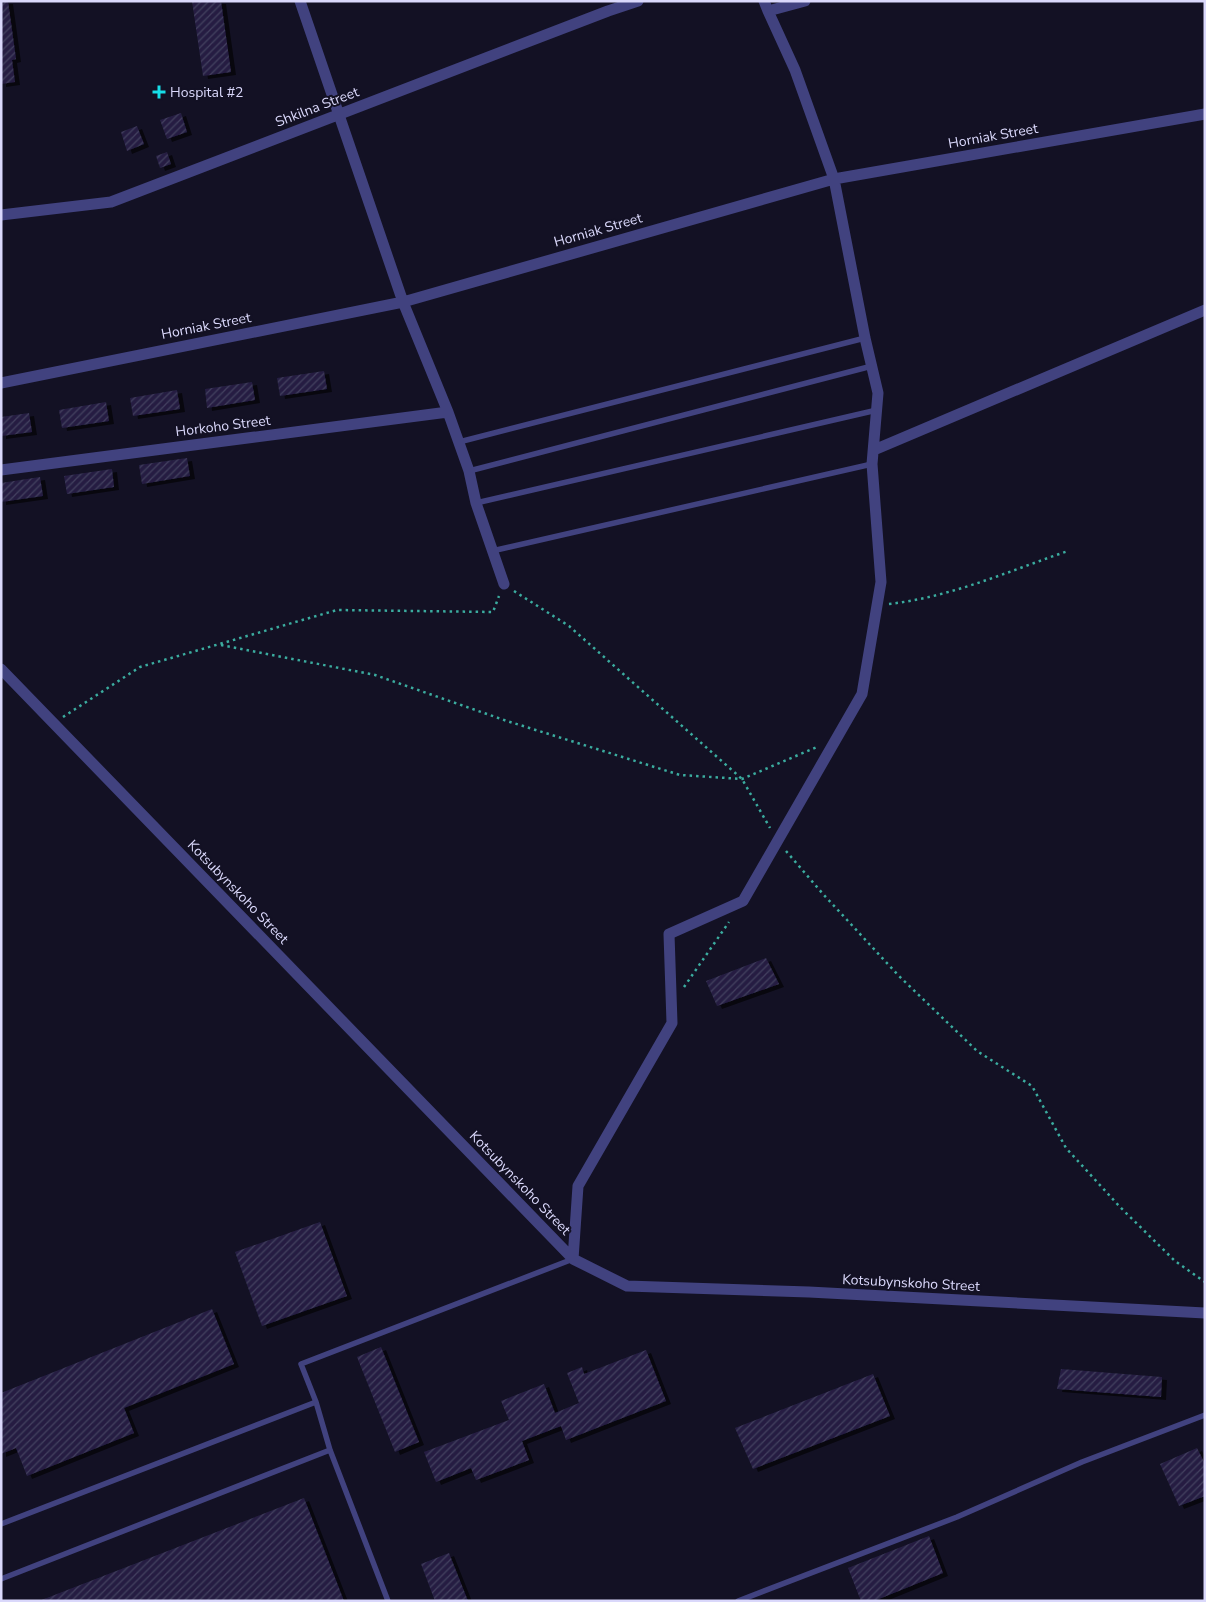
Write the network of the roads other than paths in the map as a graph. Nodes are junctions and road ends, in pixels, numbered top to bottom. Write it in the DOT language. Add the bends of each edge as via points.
graph roads {
  1 [pos="300,1"];
  2 [pos="638,1"];
  3 [pos="805,1"];
  4 [pos="766,6"];
  5 [pos="1205,114"];
  6 [pos="339,115"];
  7 [pos="834,179"];
  8 [pos="1,215"];
  9 [pos="403,302"];
  10 [pos="1205,310"];
  11 [pos="865,338"];
  12 [pos="872,366"];
  13 [pos="1,382"];
  14 [pos="877,410"];
  15 [pos="448,412"];
  16 [pos="458,442"];
  17 [pos="874,450"];
  18 [pos="872,464"];
  19 [pos="1,470"];
  20 [pos="468,471"];
  21 [pos="476,503"];
  22 [pos="492,551"];
  23 [pos="504,584"];
  24 [pos="1,669"];
  25 [pos="573,1259"];
  26 [pos="1205,1313"];
  27 [pos="316,1402"];
  28 [pos="1205,1415"];
  29 [pos="330,1450"];
  30 [pos="1,1524"];
  31 [pos="1,1580"];
  32 [pos="388,1601"];
  33 [pos="738,1601"];
  1 -- 6 [label="street"];
  2 -- 6 [label="street, Shkilna Street"];
  3 -- 4 [label="street"];
  4 -- 7 [label="street" via="794,70"];
  5 -- 7 [label="street, Horniak Street"];
  6 -- 8 [label="street, Shkilna Street" via="111,202"];
  6 -- 9 [label="street"];
  7 -- 9 [label="street, Horniak Street"];
  7 -- 11 [label="street"];
  9 -- 13 [label="street, Horniak Street"];
  9 -- 15 [label="street"];
  10 -- 17 [label="street"];
  11 -- 12 [label="street"];
  11 -- 16 [label="lane"];
  12 -- 14 [label="street" via="878,393"];
  12 -- 20 [label="lane"];
  14 -- 17 [label="street"];
  14 -- 21 [label="lane"];
  15 -- 16 [label="street"];
  15 -- 19 [label="street, Horkoho Street"];
  16 -- 20 [label="street"];
  17 -- 18 [label="street"];
  18 -- 22 [label="lane"];
  18 -- 25 [label="street" via="881,582 862,694 743,901 669,934 672,1023 578,1186"];
  20 -- 21 [label="street"];
  21 -- 22 [label="street"];
  22 -- 23 [label="street"];
  24 -- 25 [label="street, Kotsubynskoho Street"];
  25 -- 26 [label="street, Kotsubynskoho Street" via="627,1286"];
  25 -- 27 [label="lane" via="302,1364"];
  27 -- 29 [label="lane"];
  27 -- 30 [label="lane"];
  28 -- 33 [label="lane" via="1082,1462 957,1517"];
  29 -- 31 [label="lane"];
  29 -- 32 [label="lane"];
}
